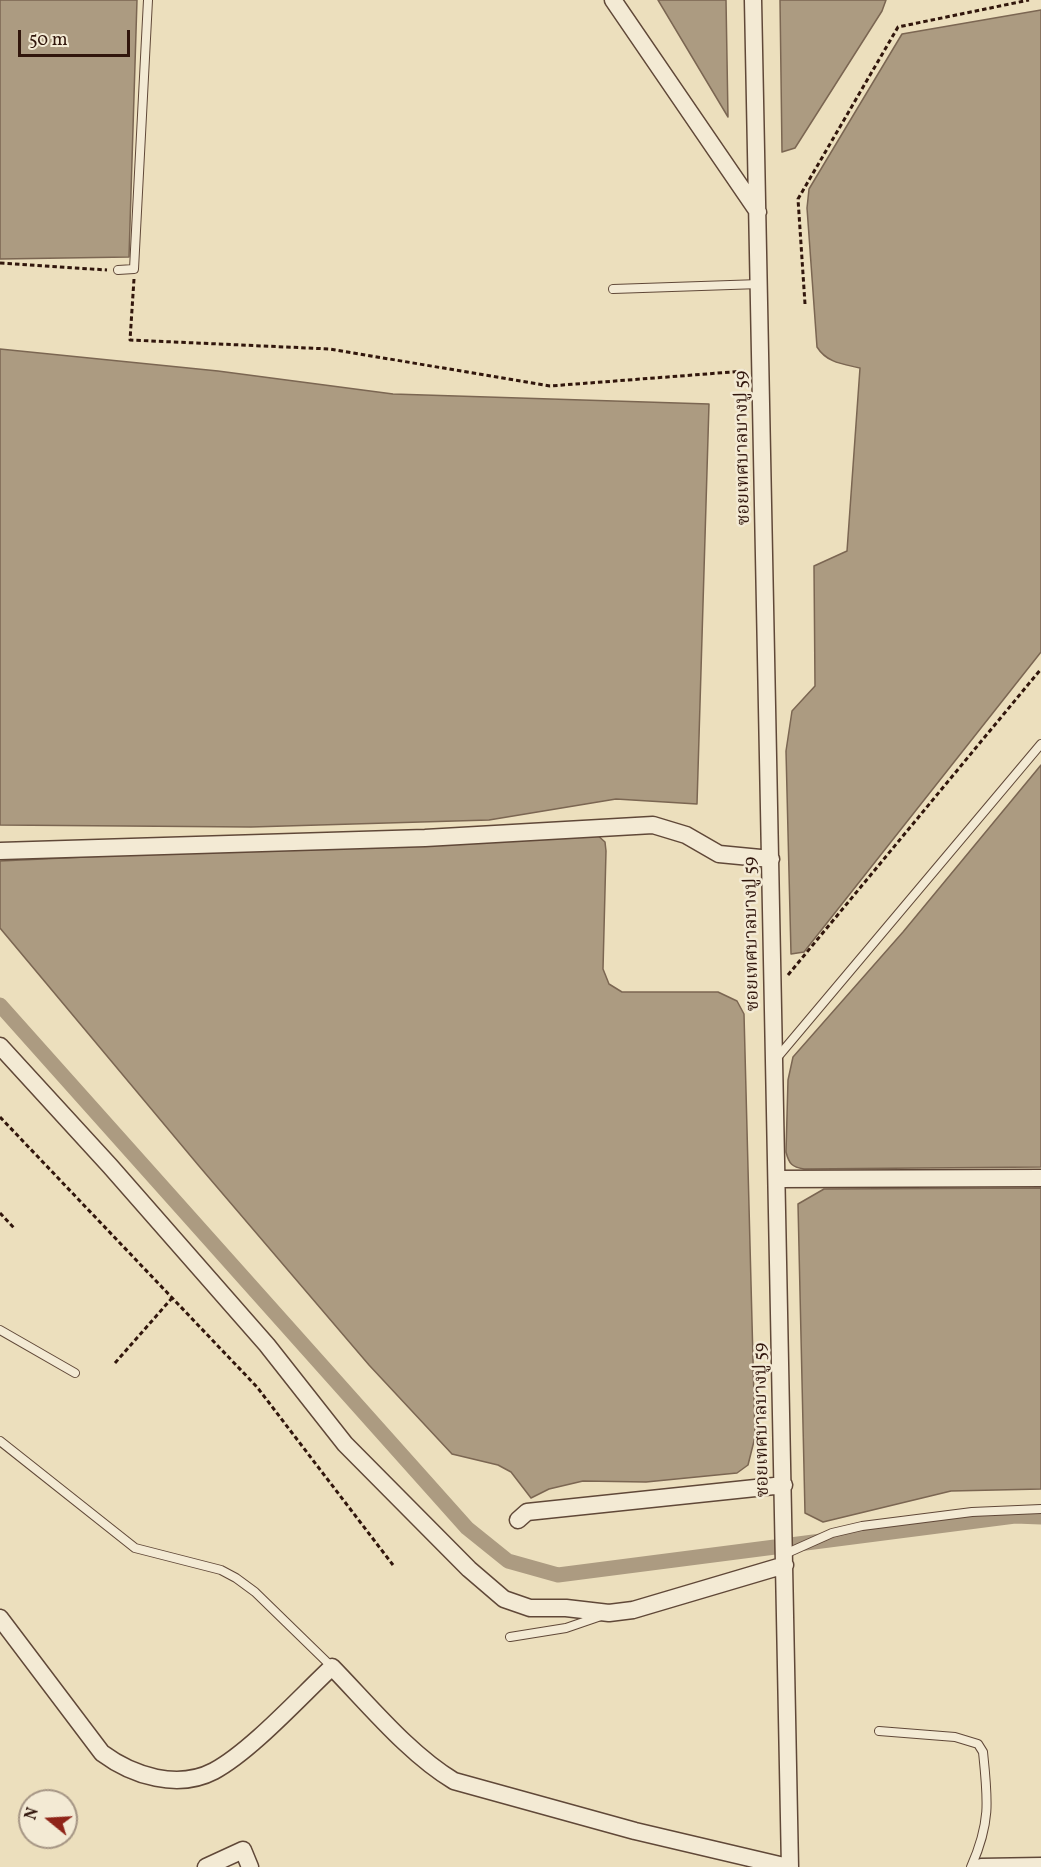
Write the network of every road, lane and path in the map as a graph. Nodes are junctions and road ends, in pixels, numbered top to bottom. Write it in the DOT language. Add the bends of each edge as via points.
graph roads {
  1 [pos="148,0"];
  2 [pos="613,0"];
  3 [pos="753,0"];
  4 [pos="1029,0"];
  5 [pos="759,213"];
  6 [pos="0,263"];
  7 [pos="134,269"];
  8 [pos="118,270"];
  9 [pos="760,284"];
  10 [pos="613,289"];
  11 [pos="805,304"];
  12 [pos="762,370"];
  13 [pos="1041,669"];
  14 [pos="1041,744"];
  15 [pos="0,851"];
  16 [pos="771,859"];
  17 [pos="774,986"];
  18 [pos="0,1046"];
  19 [pos="776,1059"];
  20 [pos="0,1117"];
  21 [pos="1041,1178"];
  22 [pos="778,1179"];
  23 [pos="0,1213"];
  24 [pos="15,1229"];
  25 [pos="172,1298"];
  26 [pos="0,1330"];
  27 [pos="115,1363"];
  28 [pos="75,1373"];
  29 [pos="0,1441"];
  30 [pos="784,1485"];
  31 [pos="1041,1509"];
  32 [pos="518,1520"];
  33 [pos="785,1559"];
  34 [pos="393,1565"];
  35 [pos="609,1613"];
  36 [pos="0,1618"];
  37 [pos="510,1637"];
  38 [pos="332,1667"];
  39 [pos="879,1731"];
  40 [pos="1041,1866"];
  41 [pos="206,1867"];
  42 [pos="250,1867"];
  43 [pos="789,1867"];
  44 [pos="971,1867"];
  45 [pos="981,1867"];
  1 -- 7 [label="lane"];
  2 -- 5 [label="street"];
  3 -- 5 [label="street, ซอยเทศบาลบางปู 59"];
  4 -- 11 [label="path" via="898,27 798,199"];
  5 -- 9 [label="street, ซอยเทศบาลบางปู 59"];
  6 -- 8 [label="path"];
  7 -- 8 [label="lane"];
  7 -- 12 [label="path" via="130,340 330,349 550,386"];
  9 -- 10 [label="lane"];
  9 -- 12 [label="street, ซอยเทศบาลบางปู 59"];
  12 -- 16 [label="street, ซอยเทศบาลบางปู 59"];
  13 -- 17 [label="path" via="792,972"];
  14 -- 19 [label="lane"];
  15 -- 16 [label="street" via="425,838 653,825 686,835 719,854"];
  16 -- 17 [label="street, ซอยเทศบาลบางปู 59"];
  17 -- 19 [label="street, ซอยเทศบาลบางปู 59"];
  18 -- 35 [label="street" via="259,1336 345,1444 469,1569 515,1605"];
  19 -- 22 [label="street, ซอยเทศบาลบางปู 59"];
  20 -- 25 [label="path"];
  21 -- 22 [label="street"];
  22 -- 30 [label="street, ซอยเทศบาลบางปู 59"];
  23 -- 24 [label="path"];
  25 -- 27 [label="path"];
  25 -- 34 [label="path" via="257,1388"];
  26 -- 28 [label="lane"];
  29 -- 38 [label="lane" via="135,1548 221,1570 236,1578"];
  30 -- 32 [label="street" via="527,1512"];
  30 -- 33 [label="street, ซอยเทศบาลบางปู 59"];
  31 -- 33 [label="lane" via="972,1512 862,1526 832,1533"];
  33 -- 35 [label="street" via="633,1610"];
  33 -- 43 [label="street, ซอยเทศบาลบางปู 59"];
  35 -- 37 [label="lane" via="566,1628"];
  36 -- 38 [label="street" via="102,1753 117,1764 168,1780 214,1771 256,1738"];
  38 -- 43 [label="street" via="388,1724 454,1781 635,1831"];
  39 -- 44 [label="lane" via="956,1737 978,1744 983,1752 988,1817"];
  40 -- 45 [label="street"];
  41 -- 42 [label="street" via="243,1850"];
}
